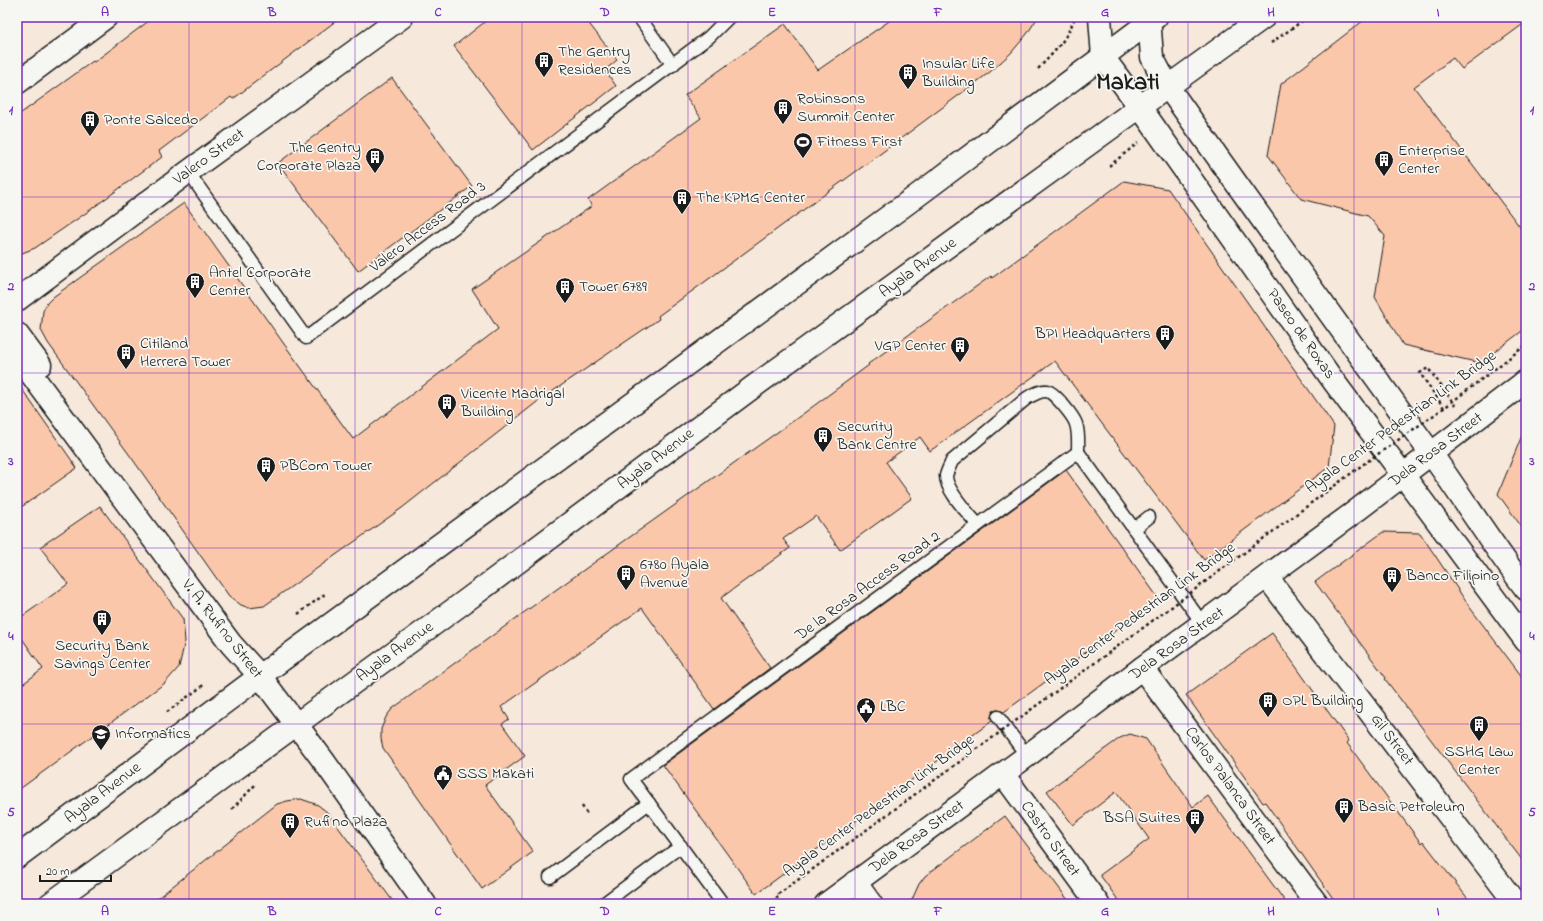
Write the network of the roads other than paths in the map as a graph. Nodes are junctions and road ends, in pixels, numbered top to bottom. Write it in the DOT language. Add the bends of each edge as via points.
graph roads {
  1 [pos="106,17"];
  2 [pos="402,17"];
  3 [pos="639,17"];
  4 [pos="730,17"];
  5 [pos="1100,17"];
  6 [pos="1264,17"];
  7 [pos="1151,19"];
  8 [pos="1103,57"];
  9 [pos="673,65"];
  10 [pos="17,83"];
  11 [pos="1168,87"];
  12 [pos="1140,107"];
  13 [pos="188,172"];
  14 [pos="17,300"];
  15 [pos="17,334"];
  16 [pos="17,355"];
  17 [pos="1526,381"];
  18 [pos="1078,452"];
  19 [pos="1431,454"];
  20 [pos="1403,475"];
  21 [pos="1149,517"];
  22 [pos="978,525"];
  23 [pos="1134,529"];
  24 [pos="1267,577"];
  25 [pos="1526,589"];
  26 [pos="1203,624"];
  27 [pos="1526,641"];
  28 [pos="1142,668"];
  29 [pos="260,676"];
  30 [pos="998,717"];
  31 [pos="296,724"];
  32 [pos="1027,756"];
  33 [pos="1003,774"];
  34 [pos="649,803"];
  35 [pos="681,846"];
  36 [pos="17,857"];
  37 [pos="550,877"];
  38 [pos="855,882"];
  39 [pos="50,904"];
  40 [pos="425,904"];
  41 [pos="603,904"];
  42 [pos="723,904"];
  43 [pos="826,904"];
  44 [pos="871,904"];
  45 [pos="1098,904"];
  46 [pos="1317,904"];
  47 [pos="1516,904"];
  1 -- 10 [label="main road"];
  2 -- 13 [label="main road, Valero Street"];
  3 -- 9 [label="lane"];
  4 -- 9 [label="lane, Valero Access Road 3"];
  5 -- 8 [label="main road"];
  6 -- 11 [label="main road, Ayala Avenue"];
  7 -- 8 [label="main road, Ayala Avenue"];
  7 -- 11 [label="main road" via="1152,57"];
  8 -- 12 [label="main road, Paseo de Roxas"];
  8 -- 29 [label="main road, Ayala Avenue"];
  9 -- 13 [label="lane, Valero Access Road 3" via="306,338"];
  11 -- 12 [label="main road, Ayala Avenue"];
  11 -- 19 [label="main road"];
  12 -- 20 [label="main road, Paseo de Roxas"];
  12 -- 31 [label="main road, Ayala Avenue"];
  13 -- 14 [label="main road, Valero Street"];
  15 -- 29 [label="main road" via="238,638"];
  16 -- 29 [label="main road, V. A. Rufino Street" via="230,644"];
  17 -- 19 [label="main road, Dela Rosa Street"];
  18 -- 22 [label="lane, De la Rosa Access Road 2"];
  18 -- 22 [label="lane" via="1079,437 1076,423 1054,394 1048,391 1039,392 1027,398 952,461 948,470 948,486"];
  18 -- 23 [label="lane"];
  19 -- 20 [label="main road, Dela Rosa Street"];
  19 -- 25 [label="main road"];
  20 -- 24 [label="main road, Dela Rosa Street"];
  20 -- 27 [label="main road, Paseo de Roxas"];
  21 -- 23 [label="lane"];
  22 -- 34 [label="lane, De la Rosa Access Road 2" via="631,779"];
  23 -- 26 [label="lane"];
  24 -- 26 [label="main road, Dela Rosa Street"];
  24 -- 47 [label="main road, Gil Street"];
  26 -- 28 [label="main road, Dela Rosa Street"];
  28 -- 32 [label="main road, Dela Rosa Street"];
  28 -- 46 [label="main road, Carlos Palanca Street"];
  29 -- 31 [label="main road, V. A. Rufino Street"];
  29 -- 36 [label="main road, Ayala Avenue"];
  30 -- 32 [label="lane"];
  31 -- 39 [label="main road, Ayala Avenue"];
  31 -- 40 [label="main road, V. A. Rufino Street"];
  32 -- 33 [label="main road, Dela Rosa Street"];
  33 -- 38 [label="main road, Dela Rosa Street"];
  33 -- 45 [label="main road, Castro Street"];
  34 -- 35 [label="lane, De la Rosa Access Road 2"];
  34 -- 37 [label="lane"];
  35 -- 41 [label="lane"];
  35 -- 42 [label="lane, De la Rosa Access Road 2"];
  38 -- 43 [label="main road, Dela Rosa Street"];
  38 -- 44 [label="main road"];
}
